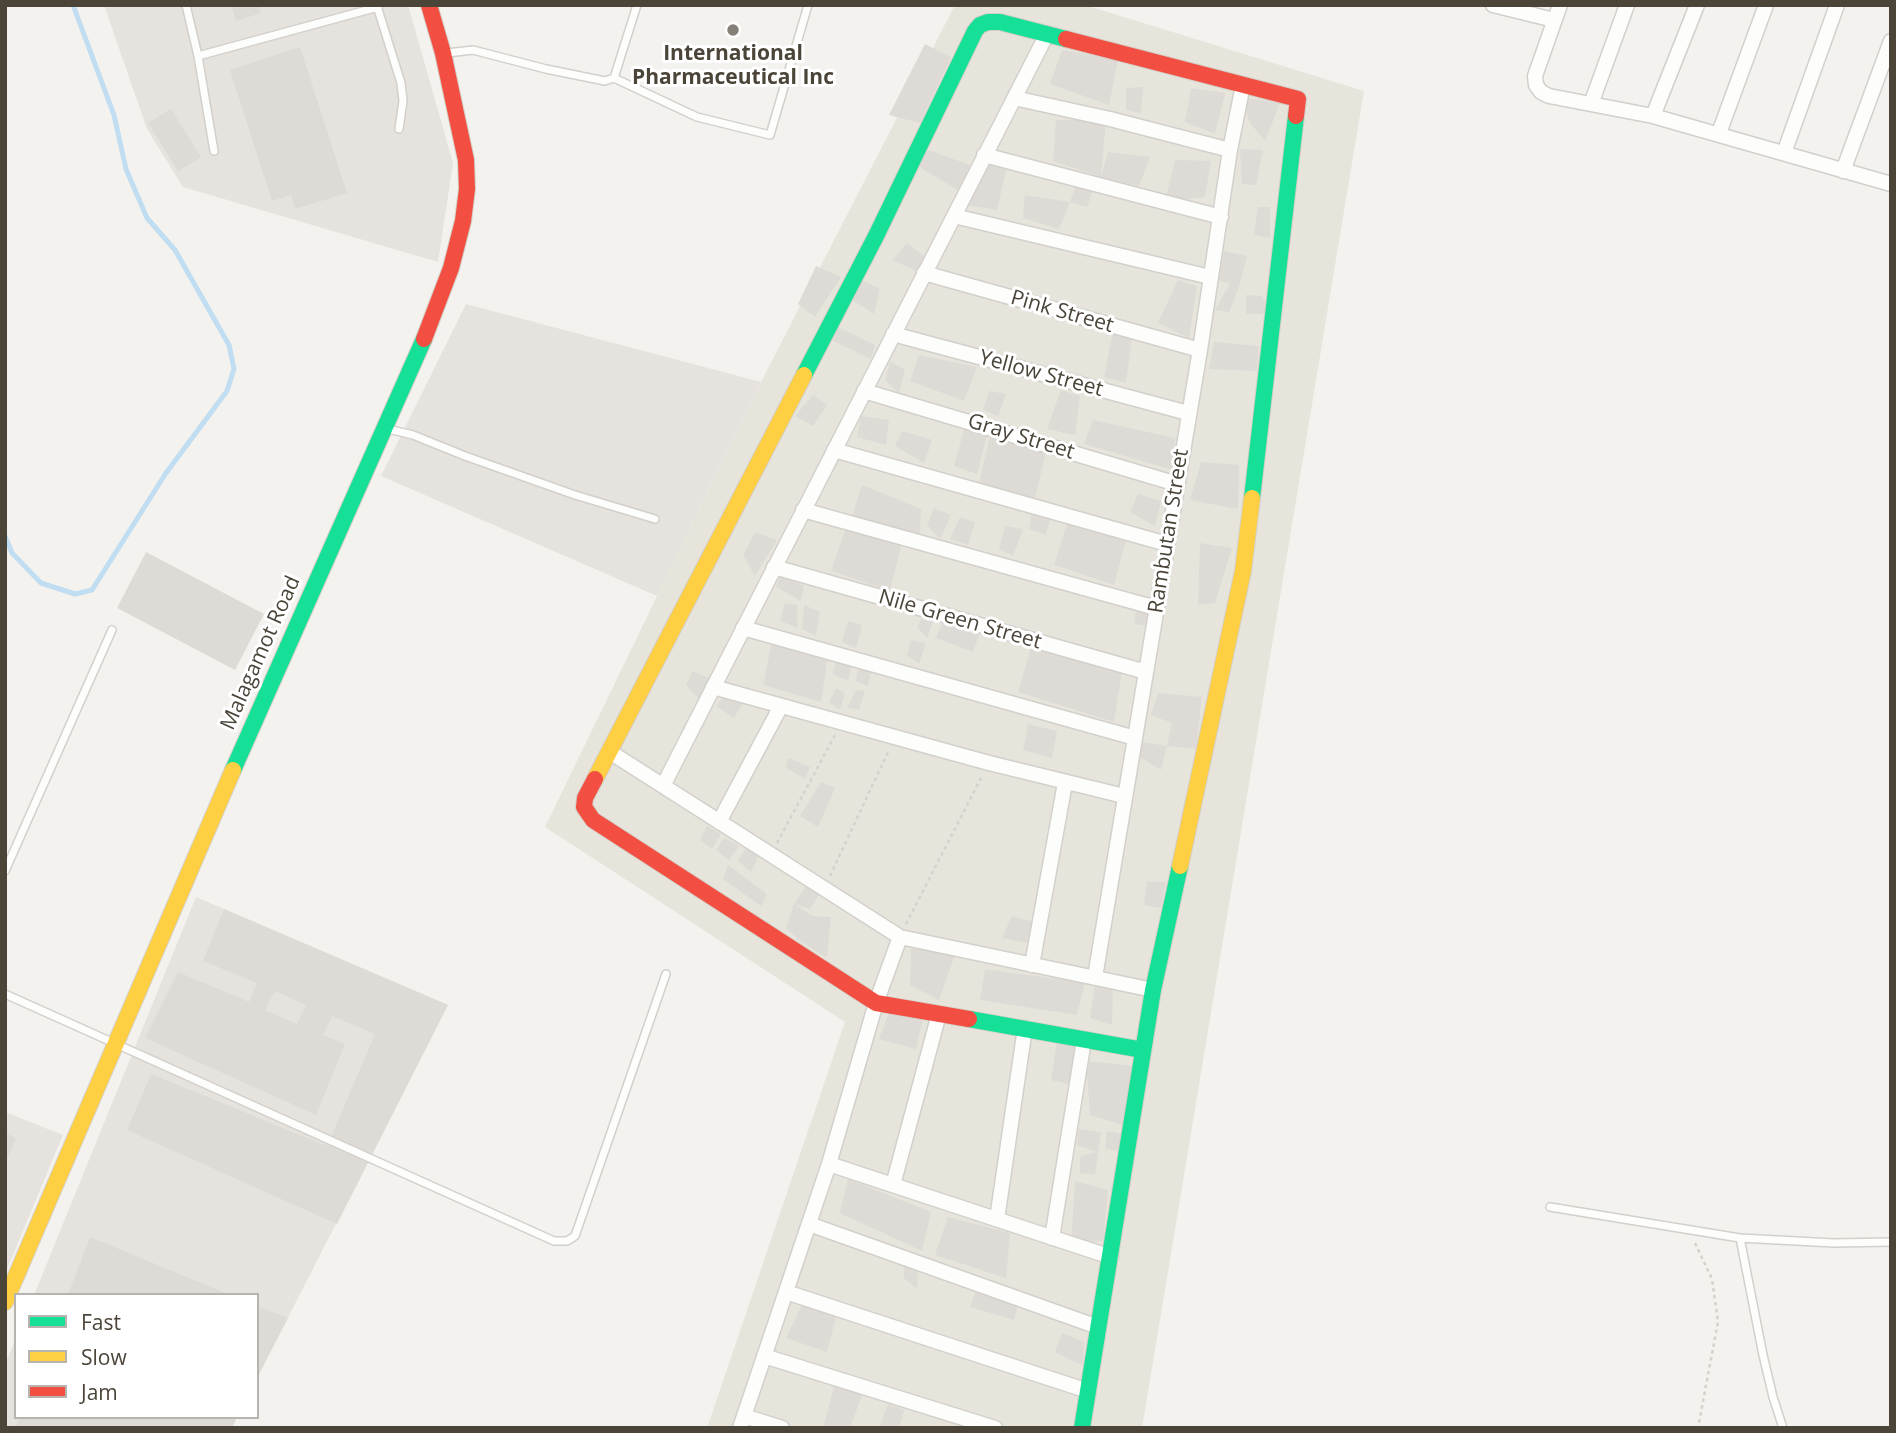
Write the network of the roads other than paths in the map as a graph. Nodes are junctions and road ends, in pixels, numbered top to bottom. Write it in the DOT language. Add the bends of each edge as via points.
graph roads {
  1 [pos="186,5"];
  2 [pos="429,5"];
  3 [pos="637,5"];
  4 [pos="808,5"];
  5 [pos="1493,5"];
  6 [pos="1560,5"];
  7 [pos="1627,5"];
  8 [pos="1697,5"];
  9 [pos="1766,5"];
  10 [pos="1837,5"];
  11 [pos="377,6"];
  12 [pos="1554,20"];
  13 [pos="1046,34"];
  14 [pos="1891,41"];
  15 [pos="443,53"];
  16 [pos="198,55"];
  17 [pos="614,78"];
  18 [pos="1243,85"];
  19 [pos="1014,98"];
  20 [pos="1591,104"];
  21 [pos="1653,116"];
  22 [pos="399,130"];
  23 [pos="1719,133"];
  24 [pos="1230,150"];
  25 [pos="215,151"];
  26 [pos="1784,153"];
  27 [pos="984,155"];
  28 [pos="1843,171"];
  29 [pos="1891,184"];
  30 [pos="954,216"];
  31 [pos="1221,217"];
  32 [pos="924,273"];
  33 [pos="1210,277"];
  34 [pos="893,334"];
  35 [pos="1200,350"];
  36 [pos="864,391"];
  37 [pos="1188,413"];
  38 [pos="385,428"];
  39 [pos="834,450"];
  40 [pos="1177,484"];
  41 [pos="803,510"];
  42 [pos="655,519"];
  43 [pos="1167,544"];
  44 [pos="774,567"];
  45 [pos="1156,608"];
  46 [pos="743,628"];
  47 [pos="112,630"];
  48 [pos="1146,672"];
  49 [pos="713,687"];
  50 [pos="781,706"];
  51 [pos="1135,738"];
  52 [pos="610,751"];
  53 [pos="1065,783"];
  54 [pos="663,786"];
  55 [pos="1124,796"];
  56 [pos="719,822"];
  57 [pos="5,871"];
  58 [pos="900,937"];
  59 [pos="1032,965"];
  60 [pos="666,974"];
  61 [pos="1095,977"];
  62 [pos="1153,990"];
  63 [pos="5,994"];
  64 [pos="876,1003"];
  65 [pos="939,1014"];
  66 [pos="1025,1028"];
  67 [pos="1084,1040"];
  68 [pos="114,1044"];
  69 [pos="1143,1050"];
  70 [pos="829,1164"];
  71 [pos="893,1185"];
  72 [pos="1550,1207"];
  73 [pos="997,1219"];
  74 [pos="809,1224"];
  75 [pos="1052,1238"];
  76 [pos="1740,1238"];
  77 [pos="1891,1242"];
  78 [pos="1111,1257"];
  79 [pos="786,1292"];
  80 [pos="5,1303"];
  81 [pos="1098,1327"];
  82 [pos="764,1356"];
  83 [pos="1088,1391"];
  84 [pos="742,1422"];
  85 [pos="782,1428"];
  86 [pos="995,1428"];
  87 [pos="1082,1428"];
  88 [pos="1783,1428"];
  1 -- 16 [label="lane"];
  2 -- 15 [label="street, Malagamot Road"];
  3 -- 17 [label="lane"];
  4 -- 17 [label="lane" via="770,135 697,117"];
  5 -- 12 [label="street"];
  6 -- 12 [label="street"];
  7 -- 20 [label="street"];
  8 -- 21 [label="street"];
  9 -- 23 [label="street"];
  10 -- 26 [label="street"];
  11 -- 16 [label="lane"];
  11 -- 22 [label="lane" via="401,83"];
  12 -- 20 [label="street" via="1536,68 1536,85 1549,96"];
  13 -- 18 [label="street"];
  13 -- 19 [label="street"];
  13 -- 52 [label="street" via="1000,22 988,22 975,31 876,236"];
  14 -- 28 [label="street"];
  15 -- 17 [label="lane" via="472,50 605,81"];
  15 -- 38 [label="street, Malagamot Road" via="466,160 463,221 452,268"];
  16 -- 25 [label="lane"];
  18 -- 24 [label="street, Rambutan Street"];
  18 -- 62 [label="street" via="1298,99 1242,571"];
  19 -- 24 [label="street"];
  19 -- 27 [label="street"];
  20 -- 21 [label="street"];
  21 -- 23 [label="street"];
  23 -- 26 [label="street"];
  24 -- 31 [label="street, Rambutan Street"];
  26 -- 28 [label="street"];
  27 -- 30 [label="street"];
  27 -- 31 [label="street"];
  28 -- 29 [label="street"];
  30 -- 32 [label="street"];
  30 -- 33 [label="street"];
  31 -- 33 [label="street, Rambutan Street"];
  32 -- 34 [label="street"];
  32 -- 35 [label="street, Pink Street"];
  33 -- 35 [label="street, Rambutan Street"];
  34 -- 36 [label="street"];
  34 -- 37 [label="street, Yellow Street"];
  35 -- 37 [label="street, Rambutan Street"];
  36 -- 39 [label="street"];
  36 -- 40 [label="street, Gray Street"];
  37 -- 40 [label="street, Rambutan Street"];
  38 -- 42 [label="lane"];
  38 -- 68 [label="street, Malagamot Road"];
  39 -- 41 [label="street"];
  39 -- 43 [label="street"];
  40 -- 43 [label="street, Rambutan Street"];
  41 -- 44 [label="street"];
  41 -- 45 [label="street"];
  43 -- 45 [label="street, Rambutan Street"];
  44 -- 46 [label="street"];
  44 -- 48 [label="street, Nile Green Street"];
  45 -- 48 [label="street, Rambutan Street"];
  46 -- 49 [label="street"];
  46 -- 51 [label="street"];
  47 -- 57 [label="lane"];
  48 -- 51 [label="street, Rambutan Street"];
  49 -- 50 [label="street"];
  49 -- 54 [label="street"];
  50 -- 53 [label="street"];
  50 -- 56 [label="street"];
  51 -- 55 [label="street, Rambutan Street"];
  52 -- 54 [label="street"];
  52 -- 64 [label="street" via="585,798 587,815"];
  53 -- 55 [label="street"];
  53 -- 59 [label="street"];
  54 -- 56 [label="street"];
  55 -- 61 [label="street, Rambutan Street"];
  56 -- 58 [label="street"];
  58 -- 59 [label="street"];
  58 -- 64 [label="street"];
  59 -- 61 [label="street"];
  60 -- 68 [label="lane" via="575,1237 566,1241 554,1241"];
  61 -- 62 [label="street"];
  62 -- 69 [label="street"];
  63 -- 68 [label="lane"];
  64 -- 65 [label="street"];
  64 -- 70 [label="street"];
  65 -- 66 [label="street"];
  65 -- 71 [label="street"];
  66 -- 67 [label="street"];
  66 -- 73 [label="street"];
  67 -- 69 [label="street"];
  67 -- 75 [label="street"];
  68 -- 80 [label="street, Malagamot Road"];
  69 -- 78 [label="street"];
  70 -- 71 [label="street"];
  70 -- 74 [label="street"];
  71 -- 73 [label="street"];
  72 -- 76 [label="lane"];
  73 -- 75 [label="street"];
  74 -- 79 [label="street"];
  74 -- 81 [label="street"];
  75 -- 78 [label="street"];
  76 -- 77 [label="lane"];
  76 -- 88 [label="lane"];
  78 -- 81 [label="street"];
  79 -- 82 [label="street"];
  79 -- 83 [label="street"];
  81 -- 83 [label="street"];
  82 -- 84 [label="street"];
  82 -- 86 [label="street"];
  83 -- 87 [label="street"];
  84 -- 85 [label="street"];
}
